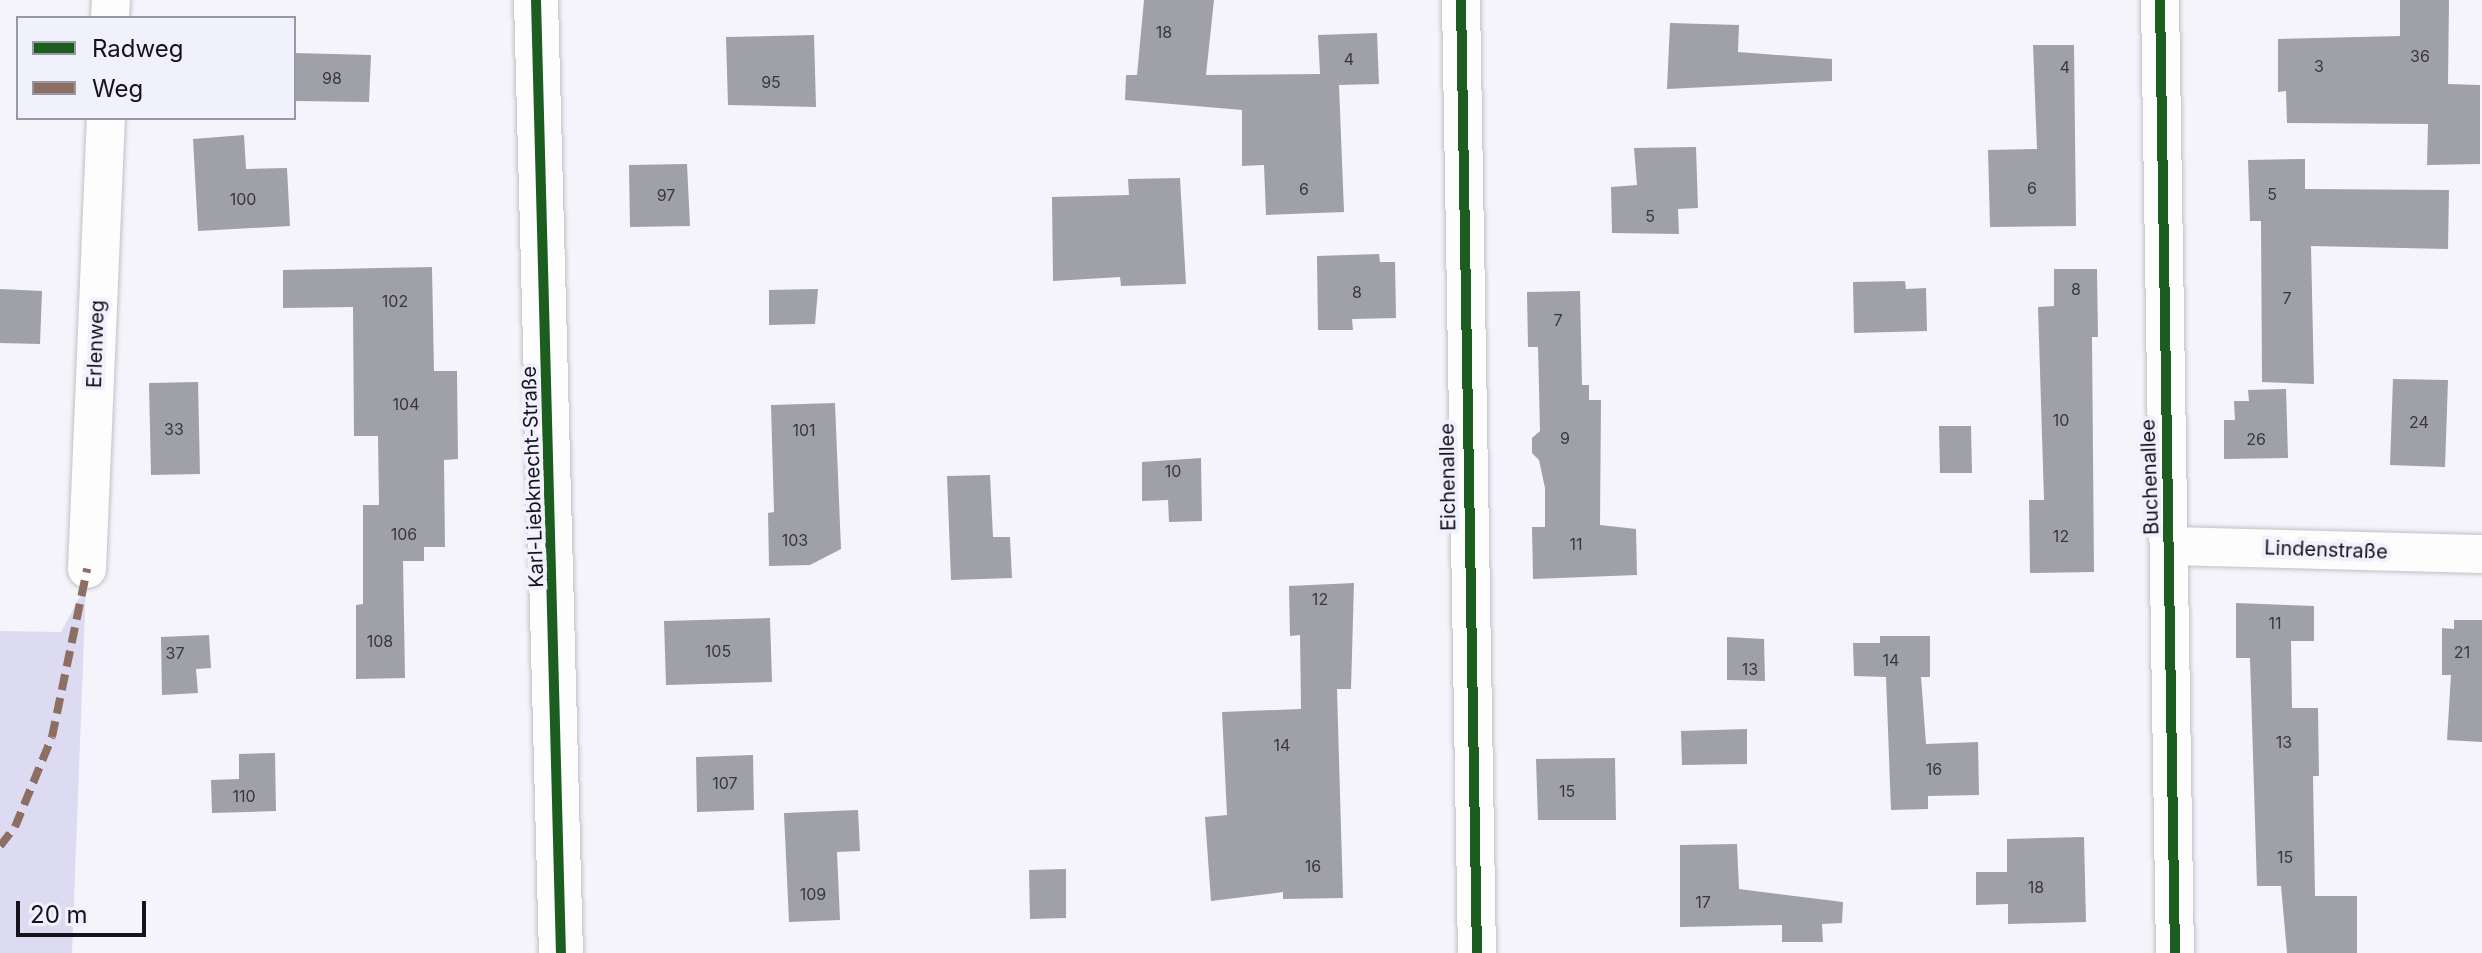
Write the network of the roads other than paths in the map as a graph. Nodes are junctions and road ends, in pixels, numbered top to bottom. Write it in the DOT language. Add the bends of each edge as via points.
graph roads {
  1 [pos="536,0"];
  2 [pos="1461,0"];
  3 [pos="2160,0"];
  4 [pos="106,120"];
  5 [pos="2170,546"];
  6 [pos="2482,554"];
  7 [pos="87,569"];
  8 [pos="561,953"];
  9 [pos="1477,953"];
  10 [pos="2175,953"];
  1 -- 8 [label="street, Karl-Liebknecht-Straße"];
  2 -- 9 [label="street, Eichenallee"];
  3 -- 5 [label="street, Buchenallee"];
  4 -- 7 [label="street, Erlenweg"];
  5 -- 6 [label="street, Lindenstraße"];
  5 -- 10 [label="street, Buchenallee"];
}
